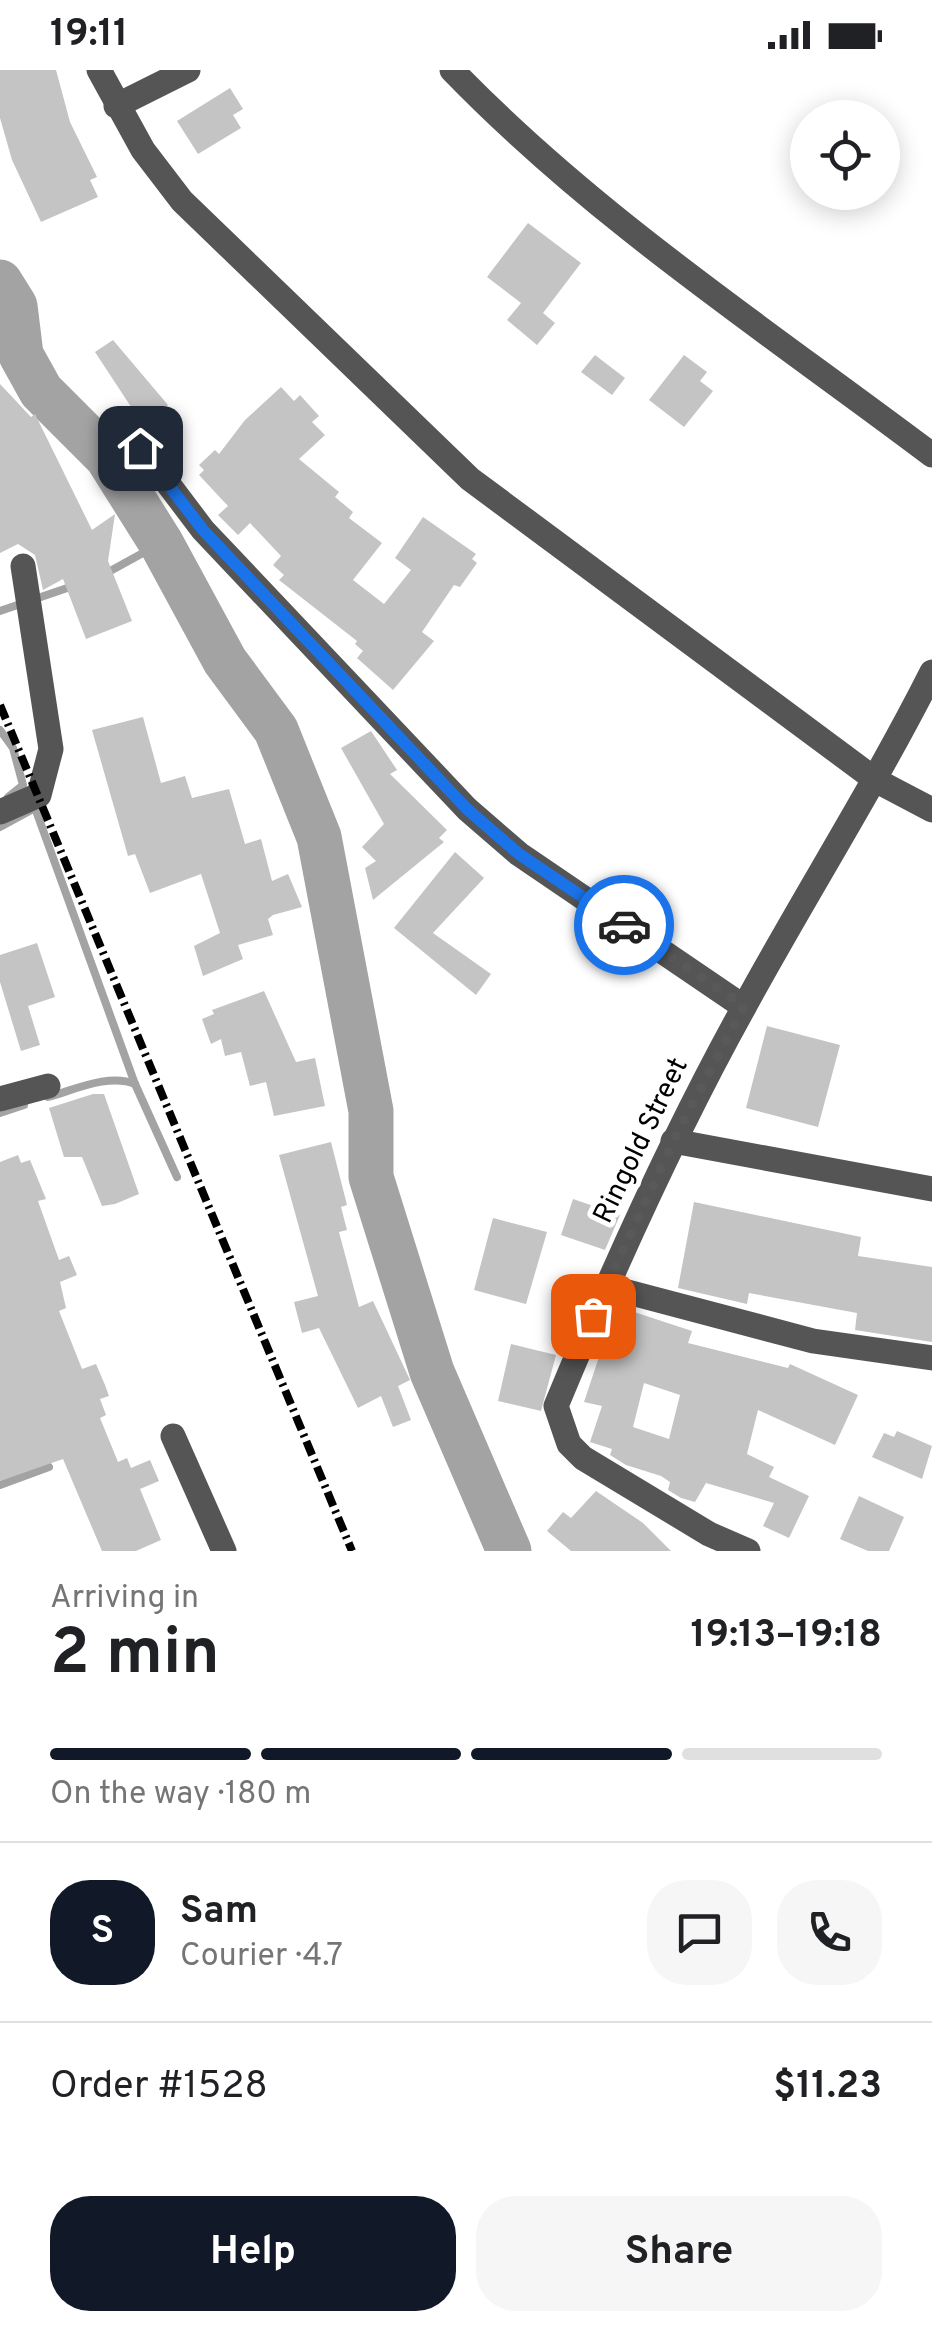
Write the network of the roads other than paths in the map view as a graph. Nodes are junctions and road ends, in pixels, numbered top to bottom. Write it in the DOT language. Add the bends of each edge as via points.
graph roads {
  1 [pos="99,70"];
  2 [pos="188,70"];
  3 [pos="452,70"];
  4 [pos="116,106"];
  5 [pos="140,448"];
  6 [pos="932,455"];
  7 [pos="24,566"];
  8 [pos="932,672"];
  9 [pos="877,781"];
  10 [pos="932,810"];
  11 [pos="0,812"];
  12 [pos="744,1006"];
  13 [pos="48,1086"];
  14 [pos="0,1100"];
  15 [pos="673,1142"];
  16 [pos="932,1189"];
  17 [pos="606,1286"];
  18 [pos="932,1358"];
  19 [pos="173,1436"];
  20 [pos="224,1551"];
  21 [pos="748,1551"];
  1 -- 4 [label="street"];
  2 -- 4 [label="street"];
  3 -- 6 [label="street" via="609,213"];
  4 -- 9 [label="street" via="182,201 470,480"];
  5 -- 12 [label="street" via="203,530 467,809 519,854"];
  7 -- 11 [label="street" via="50,763 39,795"];
  8 -- 9 [label="street, Ringold Street"];
  9 -- 10 [label="street"];
  9 -- 12 [label="street, Ringold Street"];
  12 -- 15 [label="street, Ringold Street"];
  13 -- 14 [label="street"];
  15 -- 16 [label="street"];
  15 -- 17 [label="street, Ringold Street"];
  17 -- 18 [label="street" via="813,1341"];
  17 -- 21 [label="street, Ringold Street" via="556,1406 569,1444 709,1534"];
  19 -- 20 [label="street"];
}
